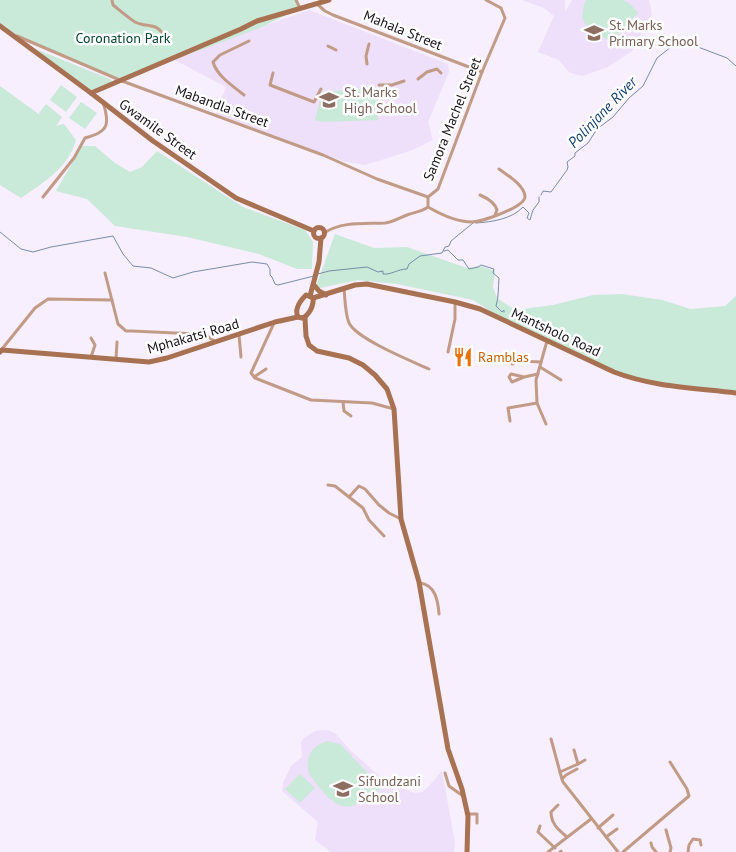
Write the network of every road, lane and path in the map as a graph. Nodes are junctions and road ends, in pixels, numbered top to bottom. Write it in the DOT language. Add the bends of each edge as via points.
graph roads {
  1 [pos="112,0"];
  2 [pos="296,0"];
  3 [pos="329,0"];
  4 [pos="486,0"];
  5 [pos="318,4"];
  6 [pos="300,8"];
  7 [pos="0,26"];
  8 [pos="9,33"];
  9 [pos="162,35"];
  10 [pos="248,41"];
  11 [pos="369,44"];
  12 [pos="328,46"];
  13 [pos="336,50"];
  14 [pos="367,64"];
  15 [pos="482,72"];
  16 [pos="273,73"];
  17 [pos="441,73"];
  18 [pos="418,79"];
  19 [pos="122,81"];
  20 [pos="404,81"];
  21 [pos="380,85"];
  22 [pos="321,89"];
  23 [pos="91,93"];
  24 [pos="244,95"];
  25 [pos="102,102"];
  26 [pos="499,169"];
  27 [pos="480,195"];
  28 [pos="43,197"];
  29 [pos="428,197"];
  30 [pos="428,207"];
  31 [pos="494,215"];
  32 [pos="314,231"];
  33 [pos="324,233"];
  34 [pos="321,238"];
  35 [pos="106,273"];
  36 [pos="314,284"];
  37 [pos="344,290"];
  38 [pos="326,295"];
  39 [pos="312,299"];
  40 [pos="112,300"];
  41 [pos="455,302"];
  42 [pos="298,317"];
  43 [pos="305,318"];
  44 [pos="275,322"];
  45 [pos="239,335"];
  46 [pos="91,338"];
  47 [pos="548,340"];
  48 [pos="117,342"];
  49 [pos="216,342"];
  50 [pos="1,351"];
  51 [pos="448,352"];
  52 [pos="410,355"];
  53 [pos="91,357"];
  54 [pos="240,357"];
  55 [pos="402,357"];
  56 [pos="116,359"];
  57 [pos="512,364"];
  58 [pos="540,364"];
  59 [pos="266,369"];
  60 [pos="429,369"];
  61 [pos="538,374"];
  62 [pos="254,377"];
  63 [pos="524,377"];
  64 [pos="561,380"];
  65 [pos="736,393"];
  66 [pos="343,402"];
  67 [pos="537,403"];
  68 [pos="394,409"];
  69 [pos="351,416"];
  70 [pos="510,421"];
  71 [pos="546,424"];
  72 [pos="328,484"];
  73 [pos="348,497"];
  74 [pos="401,519"];
  75 [pos="384,536"];
  76 [pos="419,582"];
  77 [pos="440,614"];
  78 [pos="551,739"];
  79 [pos="574,750"];
  80 [pos="585,760"];
  81 [pos="670,762"];
  82 [pos="578,764"];
  83 [pos="577,769"];
  84 [pos="560,772"];
  85 [pos="445,773"];
  86 [pos="562,780"];
  87 [pos="464,796"];
  88 [pos="558,805"];
  89 [pos="468,814"];
  90 [pos="612,815"];
  91 [pos="591,819"];
  92 [pos="477,823"];
  93 [pos="540,826"];
  94 [pos="598,828"];
  95 [pos="617,830"];
  96 [pos="666,830"];
  97 [pos="567,837"];
  98 [pos="606,837"];
  99 [pos="651,843"];
  100 [pos="701,845"];
  101 [pos="555,848"];
  102 [pos="467,852"];
  103 [pos="548,852"];
  104 [pos="618,852"];
  105 [pos="623,852"];
  106 [pos="656,852"];
  107 [pos="670,852"];
  108 [pos="688,852"];
  1 -- 9 [label="street" via="136,22 157,27"];
  2 -- 6 [label="street"];
  3 -- 5 [label="main road"];
  4 -- 15 [label="street, Samora Machel Street" via="501,8 505,18"];
  5 -- 6 [label="main road"];
  5 -- 15 [label="street, Mahala Street" via="333,15"];
  6 -- 19 [label="main road" via="257,21"];
  7 -- 8 [label="main road, Gwamile Street"];
  8 -- 19 [label="street, Mabandla Street"];
  8 -- 23 [label="main road, Gwamile Street"];
  10 -- 24 [label="street" via="213,62 223,78"];
  11 -- 14 [label="street"];
  12 -- 13 [label="street"];
  15 -- 29 [label="street, Samora Machel Street" via="438,188"];
  16 -- 22 [label="street" via="270,85 314,102"];
  17 -- 18 [label="street" via="433,70"];
  19 -- 23 [label="main road"];
  19 -- 29 [label="street, Mabandla Street"];
  20 -- 21 [label="street"];
  23 -- 25 [label="main road, Gwamile Street"];
  25 -- 28 [label="street" via="106,126 97,135 85,138 74,158"];
  25 -- 32 [label="main road, Gwamile Street" via="153,142 236,198"];
  26 -- 31 [label="street" via="516,183 525,199 511,210"];
  27 -- 31 [label="street" via="496,207"];
  29 -- 30 [label="street, Samora Machel Street"];
  30 -- 31 [label="street" via="448,217 472,222"];
  30 -- 33 [label="street" via="396,221 342,226"];
  32 -- 33 [label="main road" via="320,228"];
  32 -- 34 [label="main road" via="314,236"];
  33 -- 34 [label="main road"];
  34 -- 36 [label="main road"];
  35 -- 40 [label="street"];
  36 -- 38 [label="main road"];
  36 -- 39 [label="main road"];
  37 -- 38 [label="main road, Mantsholo Road"];
  37 -- 39 [label="main road, Mantsholo Road"];
  37 -- 41 [label="main road, Mantsholo Road" via="368,284"];
  37 -- 55 [label="street" via="350,325 365,338"];
  38 -- 39 [label="main road, Mantsholo Road"];
  39 -- 42 [label="main road" via="306,295 298,304"];
  39 -- 43 [label="main road"];
  40 -- 49 [label="street" via="118,324 126,331 206,335"];
  40 -- 50 [label="street" via="48,299 35,308"];
  41 -- 47 [label="main road, Mantsholo Road" via="480,309"];
  41 -- 51 [label="street"];
  42 -- 43 [label="main road"];
  42 -- 44 [label="main road, Mphakatsi Road"];
  43 -- 68 [label="main road" via="309,345 317,351 349,358 363,365 387,389"];
  44 -- 45 [label="main road, Mphakatsi Road"];
  44 -- 62 [label="street" via="251,373"];
  45 -- 49 [label="main road, Mphakatsi Road"];
  45 -- 54 [label="street"];
  46 -- 53 [label="street" via="96,345"];
  47 -- 58 [label="street"];
  47 -- 65 [label="main road, Mantsholo Road" via="636,380"];
  48 -- 56 [label="street"];
  49 -- 56 [label="main road, Mphakatsi Road" via="149,362"];
  50 -- 53 [label="main road, Mphakatsi Road"];
  52 -- 55 [label="street"];
  53 -- 56 [label="main road, Mphakatsi Road"];
  55 -- 60 [label="street"];
  57 -- 58 [label="street" via="519,361"];
  58 -- 61 [label="street"];
  58 -- 64 [label="street"];
  59 -- 62 [label="street"];
  61 -- 63 [label="street"];
  61 -- 67 [label="street"];
  62 -- 66 [label="street" via="311,400"];
  66 -- 68 [label="street" via="372,403"];
  66 -- 69 [label="street" via="344,411"];
  67 -- 70 [label="street" via="508,408"];
  67 -- 71 [label="street"];
  68 -- 74 [label="main road"];
  72 -- 73 [label="street"];
  73 -- 74 [label="street" via="359,486 365,488 379,505"];
  73 -- 75 [label="street" via="363,508"];
  74 -- 76 [label="main road"];
  76 -- 77 [label="street" via="436,595"];
  76 -- 87 [label="main road" via="448,749"];
  78 -- 84 [label="street"];
  79 -- 82 [label="street"];
  80 -- 82 [label="street"];
  81 -- 105 [label="street" via="689,796"];
  82 -- 84 [label="street"];
  83 -- 86 [label="street"];
  84 -- 86 [label="street"];
  85 -- 87 [label="street" via="449,786"];
  86 -- 91 [label="street"];
  87 -- 89 [label="main road"];
  88 -- 97 [label="street" via="551,812 551,818 556,828"];
  89 -- 92 [label="street" via="477,814"];
  89 -- 102 [label="main road"];
  90 -- 94 [label="street"];
  91 -- 94 [label="street"];
  91 -- 97 [label="street"];
  93 -- 101 [label="street" via="538,832"];
  94 -- 98 [label="street"];
  95 -- 98 [label="street"];
  96 -- 107 [label="street"];
  97 -- 101 [label="street"];
  98 -- 104 [label="street"];
  99 -- 106 [label="street"];
  100 -- 108 [label="street" via="700,840 693,839"];
  101 -- 103 [label="street"];
}
